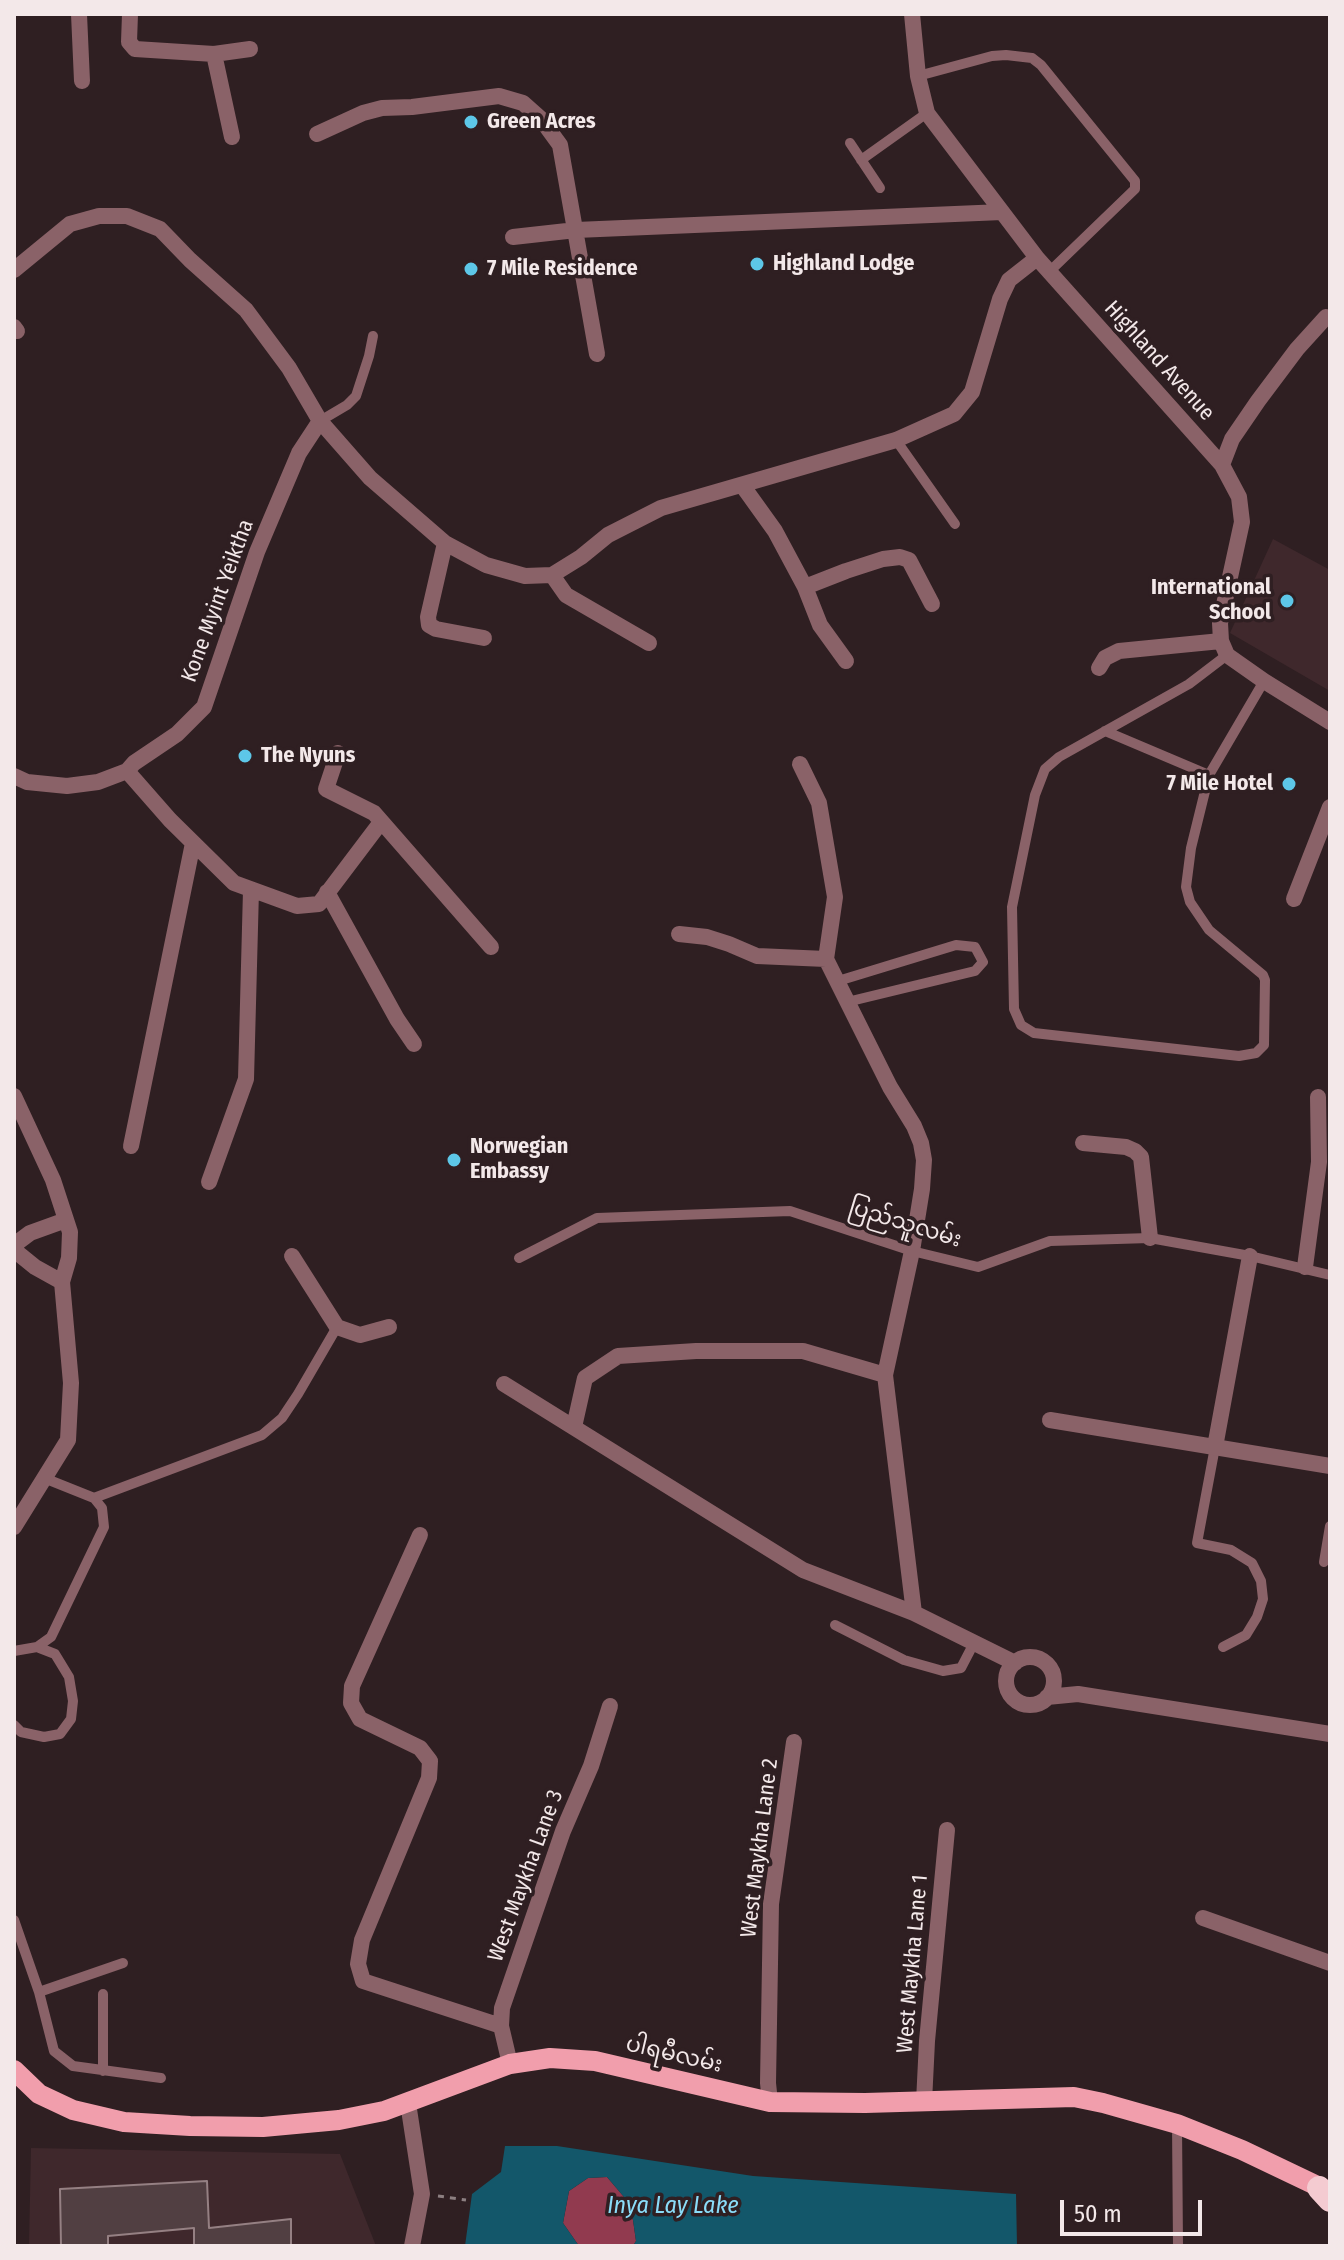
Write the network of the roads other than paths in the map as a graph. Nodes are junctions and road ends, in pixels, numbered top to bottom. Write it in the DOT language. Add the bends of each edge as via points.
graph roads {
  1 [pos="79,14"];
  2 [pos="130,14"];
  3 [pos="912,14"];
  4 [pos="250,49"];
  5 [pos="214,54"];
  6 [pos="918,76"];
  7 [pos="82,81"];
  8 [pos="927,113"];
  9 [pos="317,134"];
  10 [pos="232,137"];
  11 [pos="850,143"];
  12 [pos="861,160"];
  13 [pos="880,188"];
  14 [pos="1002,212"];
  15 [pos="576,230"];
  16 [pos="513,237"];
  17 [pos="1037,258"];
  18 [pos="14,270"];
  19 [pos="1049,272"];
  20 [pos="1326,317"];
  21 [pos="373,336"];
  22 [pos="597,354"];
  23 [pos="320,421"];
  24 [pos="896,440"];
  25 [pos="1222,465"];
  26 [pos="742,485"];
  27 [pos="955,524"];
  28 [pos="445,543"];
  29 [pos="552,575"];
  30 [pos="805,587"];
  31 [pos="932,604"];
  32 [pos="484,638"];
  33 [pos="649,643"];
  34 [pos="1224,648"];
  35 [pos="846,661"];
  36 [pos="1099,668"];
  37 [pos="1264,681"];
  38 [pos="1330,722"];
  39 [pos="1105,731"];
  40 [pos="338,753"];
  41 [pos="800,764"];
  42 [pos="127,771"];
  43 [pos="1209,775"];
  44 [pos="14,776"];
  45 [pos="1330,807"];
  46 [pos="381,822"];
  47 [pos="193,843"];
  48 [pos="251,890"];
  49 [pos="323,898"];
  50 [pos="1294,899"];
  51 [pos="679,934"];
  52 [pos="491,947"];
  53 [pos="826,959"];
  54 [pos="838,981"];
  55 [pos="847,1002"];
  56 [pos="414,1044"];
  57 [pos="14,1096"];
  58 [pos="1318,1097"];
  59 [pos="1083,1143"];
  60 [pos="131,1146"];
  61 [pos="209,1182"];
  62 [pos="66,1220"];
  63 [pos="1150,1238"];
  64 [pos="14,1248"];
  65 [pos="912,1251"];
  66 [pos="292,1256"];
  67 [pos="1250,1256"];
  68 [pos="519,1258"];
  69 [pos="1305,1267"];
  70 [pos="1330,1275"];
  71 [pos="62,1282"];
  72 [pos="337,1327"];
  73 [pos="389,1327"];
  74 [pos="885,1375"];
  75 [pos="504,1384"];
  76 [pos="1050,1420"];
  77 [pos="574,1427"];
  78 [pos="1215,1447"];
  79 [pos="1330,1466"];
  80 [pos="44,1478"];
  81 [pos="94,1498"];
  82 [pos="1330,1526"];
  83 [pos="14,1527"];
  84 [pos="420,1535"];
  85 [pos="1324,1562"];
  86 [pos="914,1613"];
  87 [pos="835,1625"];
  88 [pos="974,1643"];
  89 [pos="37,1647"];
  90 [pos="1223,1647"];
  91 [pos="14,1651"];
  92 [pos="1015,1663"];
  93 [pos="1047,1697"];
  94 [pos="610,1706"];
  95 [pos="14,1725"];
  96 [pos="1330,1734"];
  97 [pos="794,1742"];
  98 [pos="947,1830"];
  99 [pos="1203,1918"];
  100 [pos="14,1920"];
  101 [pos="123,1963"];
  102 [pos="1330,1963"];
  103 [pos="39,1992"];
  104 [pos="103,1994"];
  105 [pos="501,2026"];
  106 [pos="510,2064"];
  107 [pos="14,2070"];
  108 [pos="103,2071"];
  109 [pos="161,2078"];
  110 [pos="770,2102"];
  111 [pos="924,2102"];
  112 [pos="408,2103"];
  113 [pos="1177,2124"];
  114 [pos="1327,2192"];
  115 [pos="412,2246"];
  116 [pos="1178,2246"];
  1 -- 7 [label="street"];
  2 -- 5 [label="street" via="129,42 135,49"];
  3 -- 6 [label="street, Highland Avenue"];
  4 -- 5 [label="street"];
  5 -- 10 [label="street"];
  6 -- 8 [label="street, Highland Avenue"];
  6 -- 19 [label="lane" via="992,56 1032,58 1135,181 1135,189"];
  8 -- 12 [label="lane"];
  8 -- 14 [label="street, Highland Avenue"];
  9 -- 15 [label="street" via="382,108 499,96 523,103 560,145"];
  11 -- 12 [label="lane"];
  12 -- 13 [label="lane"];
  14 -- 15 [label="street"];
  14 -- 17 [label="street, Highland Avenue"];
  15 -- 16 [label="street"];
  15 -- 22 [label="street"];
  17 -- 19 [label="street, Highland Avenue"];
  17 -- 24 [label="street" via="1009,280 972,392 954,414"];
  18 -- 23 [label="street" via="70,224 127,216 160,229 246,310"];
  19 -- 25 [label="street, Highland Avenue"];
  20 -- 25 [label="street" via="1258,401 1232,439"];
  21 -- 23 [label="lane" via="356,396"];
  23 -- 28 [label="street" via="370,478"];
  23 -- 42 [label="street, Kone Myint Yeiktha" via="299,453 257,552 204,707"];
  24 -- 26 [label="street"];
  24 -- 27 [label="lane"];
  25 -- 34 [label="street, Highland Avenue" via="1239,497 1242,522 1220,623"];
  26 -- 29 [label="street" via="661,508 608,535"];
  26 -- 30 [label="street"];
  28 -- 29 [label="street" via="486,565 525,576"];
  28 -- 32 [label="street" via="429,625"];
  29 -- 33 [label="street" via="566,595"];
  30 -- 31 [label="street" via="900,557 909,560"];
  30 -- 35 [label="street" via="820,625"];
  34 -- 36 [label="street" via="1119,651"];
  34 -- 37 [label="street"];
  34 -- 39 [label="lane" via="1189,684"];
  37 -- 38 [label="street"];
  37 -- 43 [label="lane"];
  39 -- 43 [label="lane"];
  39 -- 43 [label="lane" via="1045,769 1035,795 1012,907 1014,1009 1021,1025 1034,1033 1239,1056 1256,1053 1264,1045 1263,975 1209,930 1186,887"];
  40 -- 46 [label="street" via="326,789 374,813"];
  41 -- 53 [label="street" via="819,803 835,897"];
  42 -- 44 [label="street, Kone Myint Yeiktha" via="67,786"];
  42 -- 47 [label="street"];
  45 -- 50 [label="street"];
  46 -- 49 [label="street"];
  46 -- 52 [label="street"];
  47 -- 48 [label="street" via="234,883"];
  47 -- 60 [label="street"];
  48 -- 49 [label="street" via="297,906"];
  48 -- 61 [label="street" via="246,1079"];
  49 -- 56 [label="street"];
  51 -- 53 [label="street" via="707,937 757,956"];
  53 -- 54 [label="street"];
  54 -- 55 [label="street"];
  54 -- 55 [label="lane" via="956,945 975,947 983,962 975,971"];
  55 -- 65 [label="street" via="921,1143 922,1189"];
  57 -- 62 [label="street"];
  58 -- 69 [label="street" via="1319,1162"];
  59 -- 63 [label="street" via="1126,1147 1141,1157"];
  62 -- 64 [label="street" via="30,1233"];
  62 -- 71 [label="street" via="69,1258"];
  63 -- 65 [label="lane, ပြည်သူလမ်း" via="1050,1241 978,1267"];
  63 -- 67 [label="lane, ပြည်သူလမ်း"];
  64 -- 71 [label="street"];
  65 -- 68 [label="lane, ပြည်သူလမ်း" via="790,1211 597,1218"];
  65 -- 74 [label="street"];
  66 -- 72 [label="street"];
  67 -- 69 [label="lane, ပြည်သူလမ်း"];
  67 -- 78 [label="street"];
  69 -- 70 [label="lane, ပြည်သူလမ်း"];
  71 -- 80 [label="street" via="71,1383 68,1440"];
  72 -- 73 [label="street" via="360,1335"];
  72 -- 81 [label="lane" via="282,1418 262,1435"];
  74 -- 77 [label="street" via="803,1351 618,1356 585,1378"];
  74 -- 86 [label="street"];
  75 -- 77 [label="street"];
  76 -- 78 [label="street"];
  77 -- 86 [label="street" via="803,1570"];
  78 -- 79 [label="street"];
  78 -- 90 [label="lane" via="1197,1543 1231,1550 1252,1563 1263,1599 1246,1635"];
  80 -- 81 [label="lane"];
  80 -- 83 [label="street"];
  81 -- 89 [label="lane" via="102,1508 104,1527 51,1637"];
  82 -- 85 [label="lane"];
  84 -- 105 [label="street" via="352,1686 351,1703 360,1719 420,1748 430,1761 429,1778 362,1940 358,1964 363,1981"];
  86 -- 88 [label="street"];
  87 -- 88 [label="lane" via="904,1660 943,1671 961,1668"];
  88 -- 92 [label="street"];
  89 -- 91 [label="lane"];
  89 -- 95 [label="lane" via="55,1654 69,1677 71,1719 60,1734 44,1737"];
  92 -- 93 [label="street" via="1037,1658 1050,1668 1054,1683"];
  92 -- 93 [label="street" via="1006,1684 1013,1697 1026,1705"];
  93 -- 96 [label="street" via="1078,1694"];
  94 -- 105 [label="street, West Maykha Lane 3" via="502,2008"];
  97 -- 110 [label="street, West Maykha Lane 2" via="771,1904"];
  98 -- 111 [label="street, West Maykha Lane 1"];
  99 -- 102 [label="street"];
  100 -- 103 [label="lane"];
  101 -- 103 [label="lane"];
  103 -- 108 [label="lane" via="54,2051 73,2066"];
  104 -- 108 [label="lane"];
  105 -- 106 [label="street, West Maykha Lane 3"];
  106 -- 110 [label="main road, ပါရမီလမ်း" via="550,2058 595,2061"];
  106 -- 112 [label="main road, ပါရမီလမ်း"];
  107 -- 112 [label="main road, ပါရမီလမ်း" via="39,2094 73,2110 124,2122 263,2127 339,2120"];
  108 -- 109 [label="lane"];
  110 -- 111 [label="main road, ပါရမီလမ်း"];
  111 -- 113 [label="main road, ပါရမီလမ်း" via="1074,2097"];
  112 -- 115 [label="street" via="422,2194"];
  113 -- 114 [label="main road, ပါရမီလမ်း"];
  113 -- 116 [label="lane"];
}
